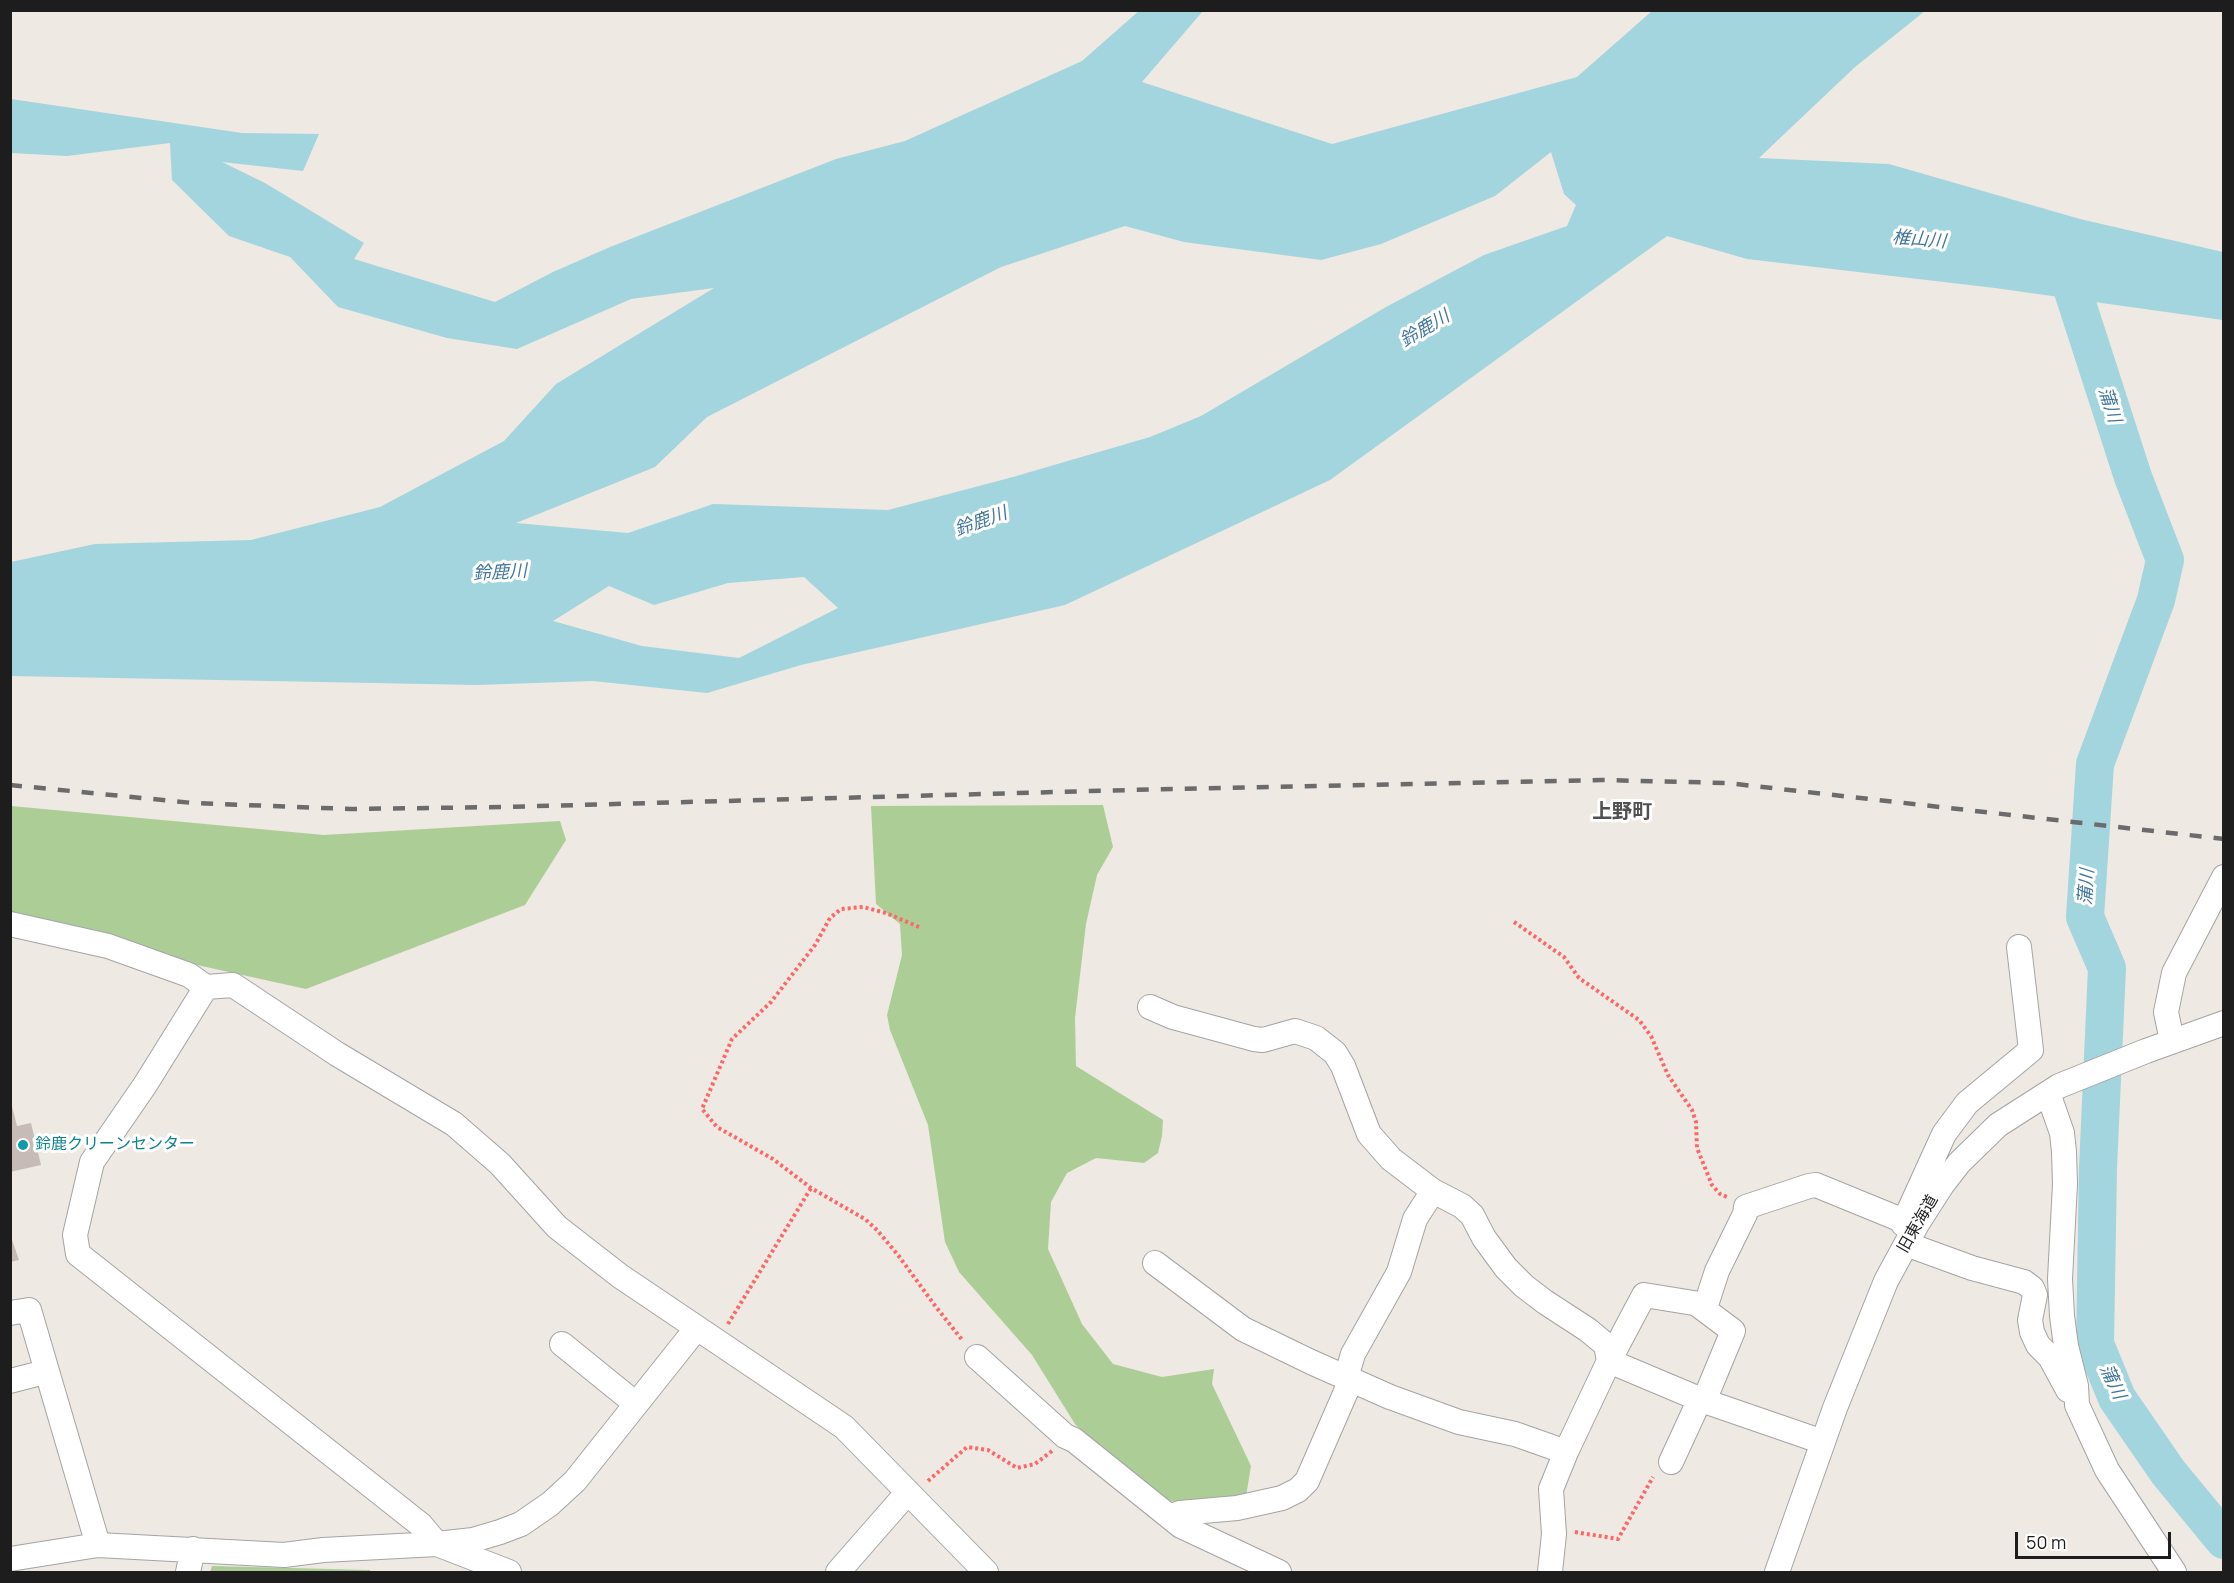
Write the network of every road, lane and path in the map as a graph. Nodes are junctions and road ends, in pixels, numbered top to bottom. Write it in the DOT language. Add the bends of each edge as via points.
graph roads {
  1 [pos="2223,877"];
  2 [pos="1514,922"];
  3 [pos="10,924"];
  4 [pos="919,927"];
  5 [pos="2019,947"];
  6 [pos="206,987"];
  7 [pos="1150,1007"];
  8 [pos="2223,1023"];
  9 [pos="2172,1041"];
  10 [pos="2054,1090"];
  11 [pos="811,1188"];
  12 [pos="1433,1191"];
  13 [pos="1746,1207"];
  14 [pos="1905,1233"];
  15 [pos="1155,1263"];
  16 [pos="1696,1304"];
  17 [pos="10,1313"];
  18 [pos="696,1329"];
  19 [pos="717,1342"];
  20 [pos="562,1344"];
  21 [pos="977,1357"];
  22 [pos="1609,1361"];
  23 [pos="45,1372"];
  24 [pos="1351,1380"];
  25 [pos="10,1381"];
  26 [pos="1702,1400"];
  27 [pos="636,1404"];
  28 [pos="2077,1405"];
  29 [pos="1065,1436"];
  30 [pos="1823,1442"];
  31 [pos="1566,1452"];
  32 [pos="1662,1470"];
  33 [pos="910,1494"];
  34 [pos="1170,1517"];
  35 [pos="1554,1534"];
  36 [pos="438,1544"];
  37 [pos="98,1545"];
  38 [pos="193,1549"];
  39 [pos="10,1558"];
  40 [pos="188,1572"];
  41 [pos="509,1572"];
  42 [pos="838,1572"];
  43 [pos="986,1572"];
  44 [pos="1279,1572"];
  45 [pos="1550,1572"];
  46 [pos="1778,1572"];
  47 [pos="2174,1572"];
  1 -- 9 [label="street" via="2174,973 2166,1012"];
  2 -- 13 [label="path" via="1564,957 1579,978 1639,1020 1651,1036 1675,1088 1692,1110 1696,1148 1712,1185 1720,1194"];
  3 -- 6 [label="street" via="108,946 189,975"];
  4 -- 11 [label="path" via="863,907 841,909 830,918 815,945 771,1002 732,1039 705,1101 702,1109 717,1127"];
  5 -- 14 [label="street" via="2031,1050 1967,1103 1944,1134"];
  6 -- 18 [label="street" via="233,985 337,1054 454,1124 500,1164 557,1227"];
  6 -- 36 [label="street" via="92,1162 75,1235 78,1254 421,1525"];
  7 -- 12 [label="street" via="1254,1039 1295,1031 1316,1038 1335,1053 1343,1066 1369,1134 1391,1159"];
  8 -- 9 [label="street, 旧東海道"];
  9 -- 10 [label="street, 旧東海道"];
  10 -- 14 [label="street, 旧東海道" via="1998,1125 1959,1163"];
  10 -- 28 [label="street" via="2064,1152 2060,1279"];
  11 -- 19 [label="path"];
  11 -- 21 [label="path" via="877,1230"];
  12 -- 22 [label="street" via="1467,1210 1506,1268 1524,1286 1606,1345"];
  12 -- 24 [label="street" via="1416,1219 1399,1272 1353,1354 1348,1371"];
  13 -- 14 [label="street" via="1816,1185"];
  13 -- 16 [label="street" via="1706,1305"];
  14 -- 28 [label="street" via="1972,1268 2024,1282 2032,1288 2032,1332"];
  14 -- 30 [label="street, 旧東海道"];
  15 -- 24 [label="street" via="1243,1329"];
  16 -- 22 [label="street" via="1644,1295"];
  16 -- 26 [label="street" via="1733,1331"];
  17 -- 23 [label="street" via="29,1310"];
  18 -- 19 [label="street"];
  18 -- 27 [label="street"];
  19 -- 33 [label="street" via="844,1427"];
  20 -- 27 [label="street"];
  21 -- 29 [label="street"];
  22 -- 26 [label="street"];
  22 -- 31 [label="street"];
  23 -- 25 [label="street"];
  23 -- 37 [label="street"];
  24 -- 31 [label="street" via="1459,1422 1515,1434"];
  24 -- 34 [label="street" via="1308,1481 1298,1490 1282,1498 1238,1508"];
  26 -- 30 [label="street"];
  26 -- 32 [label="street"];
  27 -- 36 [label="street" via="575,1481 550,1504 521,1524 500,1532"];
  28 -- 47 [label="street" via="2107,1470"];
  29 -- 33 [label="path" via="1051,1453 1026,1467 1017,1468 988,1450 967,1447"];
  29 -- 34 [label="street"];
  30 -- 46 [label="street, 旧東海道"];
  31 -- 35 [label="street" via="1551,1490"];
  32 -- 35 [label="path" via="1618,1539 1569,1531"];
  33 -- 42 [label="street"];
  33 -- 43 [label="street"];
  34 -- 44 [label="street" via="1181,1526"];
  35 -- 45 [label="street"];
  36 -- 38 [label="street" via="284,1555"];
  36 -- 41 [label="street"];
  37 -- 38 [label="street"];
  37 -- 39 [label="street"];
  38 -- 40 [label="street"];
}
